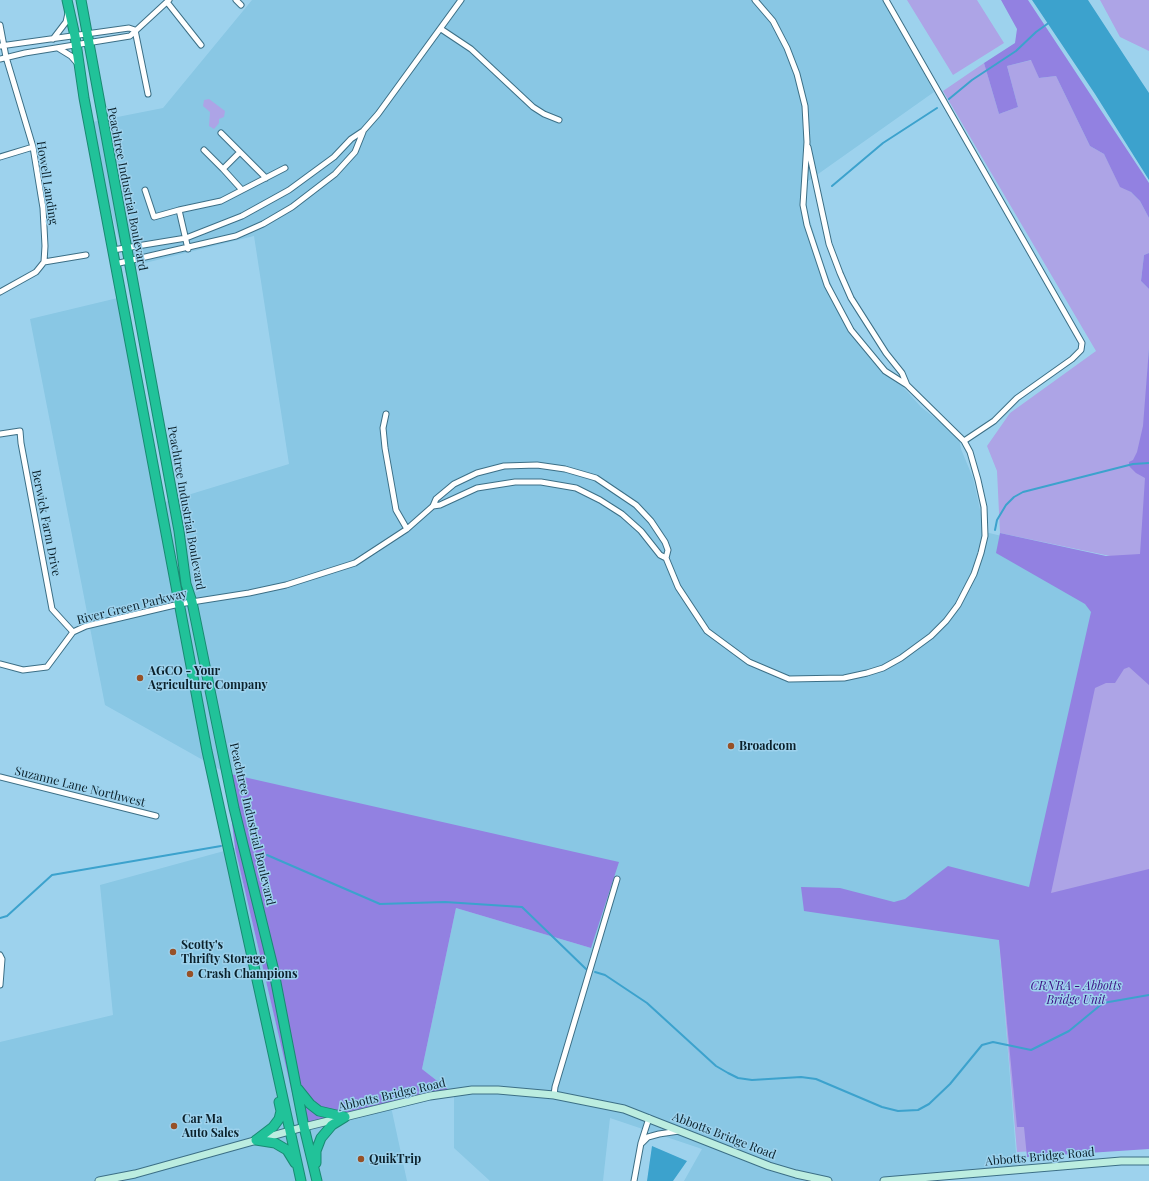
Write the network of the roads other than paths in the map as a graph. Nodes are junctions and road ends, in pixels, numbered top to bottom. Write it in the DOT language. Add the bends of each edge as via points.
graph roads {
  1 [pos="67,0"];
  2 [pos="80,0"];
  3 [pos="236,0"];
  4 [pos="461,0"];
  5 [pos="755,0"];
  6 [pos="886,0"];
  7 [pos="168,1"];
  8 [pos="241,5"];
  9 [pos="69,10"];
  10 [pos="0,25"];
  11 [pos="441,29"];
  12 [pos="135,30"];
  13 [pos="86,34"];
  14 [pos="53,39"];
  15 [pos="76,40"];
  16 [pos="88,43"];
  17 [pos="201,45"];
  18 [pos="2,46"];
  19 [pos="58,48"];
  20 [pos="6,57"];
  21 [pos="0,59"];
  22 [pos="79,65"];
  23 [pos="148,94"];
  24 [pos="559,120"];
  25 [pos="364,131"];
  26 [pos="221,133"];
  27 [pos="807,142"];
  28 [pos="33,147"];
  29 [pos="204,150"];
  30 [pos="240,152"];
  31 [pos="0,157"];
  32 [pos="285,168"];
  33 [pos="223,169"];
  34 [pos="266,178"];
  35 [pos="145,190"];
  36 [pos="242,190"];
  37 [pos="179,210"];
  38 [pos="186,238"];
  39 [pos="127,248"];
  40 [pos="188,248"];
  41 [pos="113,250"];
  42 [pos="86,255"];
  43 [pos="44,262"];
  44 [pos="129,262"];
  45 [pos="115,264"];
  46 [pos="0,292"];
  47 [pos="907,385"];
  48 [pos="386,414"];
  49 [pos="0,434"];
  50 [pos="964,441"];
  51 [pos="433,506"];
  52 [pos="407,529"];
  53 [pos="666,558"];
  54 [pos="192,602"];
  55 [pos="179,604"];
  56 [pos="73,632"];
  57 [pos="0,664"];
  58 [pos="0,777"];
  59 [pos="156,816"];
  60 [pos="617,879"];
  61 [pos="0,955"];
  62 [pos="0,985"];
  63 [pos="279,1079"];
  64 [pos="296,1086"];
  65 [pos="554,1095"];
  66 [pos="345,1117"];
  67 [pos="649,1118"];
  68 [pos="304,1127"];
  69 [pos="291,1131"];
  70 [pos="679,1131"];
  71 [pos="256,1140"];
  72 [pos="641,1143"];
  73 [pos="1149,1161"];
  74 [pos="299,1172"];
  75 [pos="316,1178"];
  76 [pos="907,1180"];
  77 [pos="99,1181"];
  78 [pos="301,1181"];
  79 [pos="634,1181"];
  80 [pos="828,1181"];
  81 [pos="884,1181"];
  1 -- 9 [label="highway, Peachtree Industrial Boulevard"];
  2 -- 13 [label="highway, Peachtree Industrial Boulevard"];
  3 -- 8 [label="street"];
  4 -- 11 [label="street"];
  5 -- 27 [label="street, River Green Parkway" via="773,21 797,74 805,106"];
  6 -- 50 [label="street" via="1082,343 1081,350 1072,359 1017,398 994,421"];
  7 -- 12 [label="street"];
  7 -- 17 [label="street"];
  9 -- 14 [label="street" via="66,22"];
  9 -- 15 [label="highway, Peachtree Industrial Boulevard"];
  10 -- 18 [label="street, Howell Landing"];
  11 -- 24 [label="street" via="471,49 532,107"];
  11 -- 25 [label="street"];
  12 -- 13 [label="street" via="129,28"];
  12 -- 16 [label="street" via="130,36"];
  12 -- 23 [label="street"];
  13 -- 15 [label="street"];
  13 -- 16 [label="highway, Peachtree Industrial Boulevard"];
  14 -- 15 [label="street"];
  14 -- 18 [label="street"];
  15 -- 16 [label="street"];
  15 -- 19 [label="street"];
  15 -- 22 [label="highway, Peachtree Industrial Boulevard"];
  16 -- 39 [label="highway, Peachtree Industrial Boulevard"];
  18 -- 20 [label="street, Howell Landing"];
  19 -- 20 [label="street"];
  19 -- 22 [label="street"];
  20 -- 21 [label="street"];
  20 -- 28 [label="street, Howell Landing"];
  22 -- 41 [label="highway, Peachtree Industrial Boulevard"];
  25 -- 38 [label="street" via="289,190 242,216"];
  25 -- 40 [label="street" via="355,152 335,174 292,207 236,236"];
  26 -- 30 [label="street"];
  27 -- 47 [label="street, River Green Parkway" via="829,244 840,273 851,298 902,373"];
  27 -- 47 [label="street, River Green Parkway" via="803,205 825,279 851,330 885,371"];
  28 -- 31 [label="street"];
  28 -- 43 [label="street, Howell Landing" via="43,208"];
  29 -- 33 [label="street"];
  30 -- 33 [label="street"];
  30 -- 34 [label="street"];
  32 -- 34 [label="street"];
  33 -- 36 [label="street"];
  34 -- 36 [label="street"];
  35 -- 37 [label="street" via="154,217"];
  36 -- 37 [label="street" via="221,201"];
  37 -- 38 [label="street"];
  38 -- 39 [label="street"];
  38 -- 40 [label="street"];
  39 -- 41 [label="street"];
  39 -- 44 [label="highway, Peachtree Industrial Boulevard"];
  40 -- 44 [label="street"];
  41 -- 45 [label="highway, Peachtree Industrial Boulevard"];
  42 -- 43 [label="street"];
  43 -- 46 [label="street" via="36,272"];
  44 -- 45 [label="street"];
  44 -- 54 [label="highway, Peachtree Industrial Boulevard" via="179,531 186,584"];
  45 -- 55 [label="highway, Peachtree Industrial Boulevard"];
  47 -- 50 [label="street, River Green Parkway"];
  48 -- 52 [label="street" via="383,428 385,448 396,510"];
  49 -- 56 [label="street, Berwick Farm Drive" via="20,430 52,609"];
  50 -- 53 [label="street, River Green Parkway" via="970,452 984,508 985,536 974,574 958,605 946,621 920,645 883,668 844,678 789,679 748,662 707,631 678,587"];
  51 -- 52 [label="street, River Green Parkway"];
  51 -- 53 [label="street, River Green Parkway" via="477,488 515,482 541,482 576,488 622,514 641,531 660,555"];
  51 -- 53 [label="street, River Green Parkway" via="436,499 454,484 478,473 504,466 531,465 565,469 596,478 636,506 651,521 665,542 668,550"];
  52 -- 54 [label="street, River Green Parkway" via="355,563 286,585"];
  54 -- 55 [label="street, River Green Parkway"];
  54 -- 64 [label="highway, Peachtree Industrial Boulevard" via="232,800 273,967"];
  55 -- 56 [label="street, River Green Parkway" via="86,626"];
  55 -- 63 [label="highway, Peachtree Industrial Boulevard" via="207,751"];
  56 -- 57 [label="street, River Green Parkway" via="47,667 23,670"];
  58 -- 59 [label="street, Suzanne Lane Northwest"];
  60 -- 65 [label="street"];
  61 -- 62 [label="street"];
  63 -- 69 [label="highway, Peachtree Industrial Boulevard"];
  63 -- 71 [label="highway" via="279,1119 273,1128"];
  64 -- 66 [label="highway" via="319,1111"];
  64 -- 68 [label="highway, Peachtree Industrial Boulevard"];
  65 -- 66 [label="main road, Abbotts Bridge Road" via="472,1090 430,1096"];
  65 -- 67 [label="main road, Abbotts Bridge Road" via="624,1109"];
  66 -- 68 [label="main road, Abbotts Bridge Road"];
  66 -- 75 [label="highway" via="332,1125 321,1138 316,1151"];
  67 -- 70 [label="main road, Abbotts Bridge Road"];
  67 -- 72 [label="street"];
  68 -- 69 [label="main road, Abbotts Bridge Road"];
  68 -- 75 [label="highway, Peachtree Industrial Boulevard"];
  69 -- 71 [label="main road, Abbotts Bridge Road"];
  69 -- 74 [label="highway, Peachtree Industrial Boulevard"];
  70 -- 72 [label="street" via="648,1137"];
  70 -- 80 [label="main road, Abbotts Bridge Road" via="769,1166"];
  71 -- 74 [label="highway" via="275,1143 287,1150"];
  71 -- 77 [label="main road, Abbotts Bridge Road" via="135,1174"];
  72 -- 79 [label="street"];
  73 -- 76 [label="main road, Abbotts Bridge Road" via="1121,1161"];
  74 -- 78 [label="highway, Peachtree Industrial Boulevard"];
  76 -- 81 [label="main road, Abbotts Bridge Road"];
}
